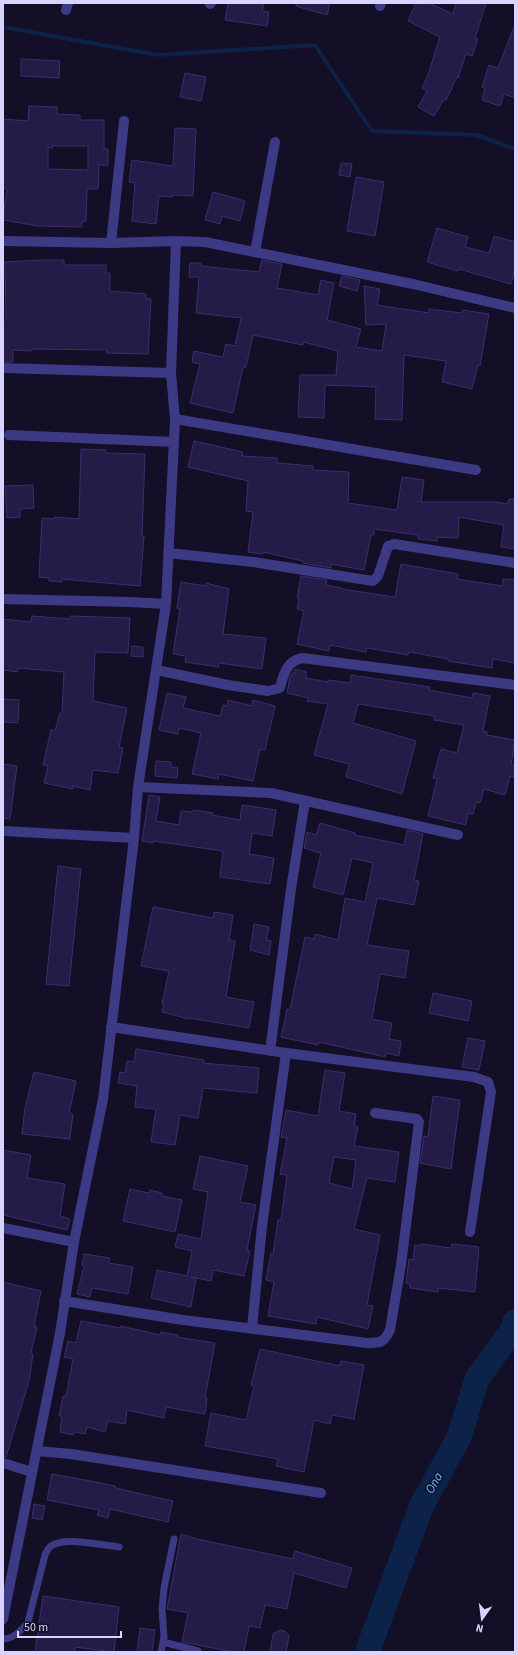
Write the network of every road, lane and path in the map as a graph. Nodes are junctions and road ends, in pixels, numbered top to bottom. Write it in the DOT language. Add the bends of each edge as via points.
graph roads {
  1 [pos="124,121"];
  2 [pos="275,142"];
  3 [pos="3,241"];
  4 [pos="176,241"];
  5 [pos="111,243"];
  6 [pos="255,252"];
  7 [pos="515,308"];
  8 [pos="3,368"];
  9 [pos="171,373"];
  10 [pos="175,419"];
  11 [pos="9,435"];
  12 [pos="174,442"];
  13 [pos="476,470"];
  14 [pos="168,553"];
  15 [pos="515,563"];
  16 [pos="3,599"];
  17 [pos="166,604"];
  18 [pos="156,670"];
  19 [pos="515,686"];
  20 [pos="138,787"];
  21 [pos="305,801"];
  22 [pos="3,831"];
  23 [pos="458,835"];
  24 [pos="134,838"];
  25 [pos="111,1028"];
  26 [pos="270,1051"];
  27 [pos="286,1053"];
  28 [pos="375,1113"];
  29 [pos="3,1228"];
  30 [pos="470,1232"];
  31 [pos="74,1242"];
  32 [pos="64,1301"];
  33 [pos="252,1328"];
  34 [pos="37,1451"];
  35 [pos="3,1463"];
  36 [pos="32,1472"];
  37 [pos="321,1493"];
  38 [pos="174,1539"];
  39 [pos="118,1547"];
  40 [pos="3,1619"];
  41 [pos="3,1639"];
  42 [pos="163,1642"];
  43 [pos="198,1651"];
  44 [pos="161,1652"];
  1 -- 5 [label="street"];
  2 -- 6 [label="street"];
  3 -- 5 [label="street"];
  4 -- 5 [label="street"];
  4 -- 6 [label="street" via="205,242"];
  4 -- 9 [label="street"];
  6 -- 7 [label="street" via="414,284"];
  8 -- 9 [label="street"];
  9 -- 10 [label="street"];
  10 -- 12 [label="street"];
  10 -- 13 [label="street"];
  11 -- 12 [label="street"];
  12 -- 14 [label="street"];
  14 -- 15 [label="street" via="253,562 373,581 378,576 388,546 394,544"];
  14 -- 17 [label="street"];
  16 -- 17 [label="street"];
  17 -- 18 [label="street"];
  18 -- 19 [label="street" via="268,691 280,688 285,671 296,659 302,658"];
  18 -- 20 [label="street"];
  20 -- 21 [label="street" via="271,793"];
  20 -- 24 [label="street"];
  21 -- 23 [label="street"];
  21 -- 26 [label="street"];
  22 -- 24 [label="street"];
  24 -- 25 [label="street"];
  25 -- 26 [label="street"];
  25 -- 31 [label="street" via="103,1099"];
  26 -- 27 [label="street"];
  27 -- 30 [label="street" via="474,1077 488,1082 491,1092"];
  27 -- 33 [label="street" via="262,1226"];
  28 -- 33 [label="street" via="411,1117 419,1122 401,1265 390,1330 386,1339 379,1343 367,1343"];
  29 -- 31 [label="street"];
  31 -- 32 [label="street"];
  32 -- 33 [label="street"];
  32 -- 34 [label="street"];
  34 -- 36 [label="street"];
  34 -- 37 [label="street" via="71,1454"];
  35 -- 36 [label="street"];
  36 -- 40 [label="street"];
  38 -- 42 [label="lane" via="164,1588"];
  39 -- 41 [label="lane" via="67,1542 54,1544 48,1548 28,1622 21,1630"];
  42 -- 43 [label="lane"];
  42 -- 44 [label="lane"];
}
